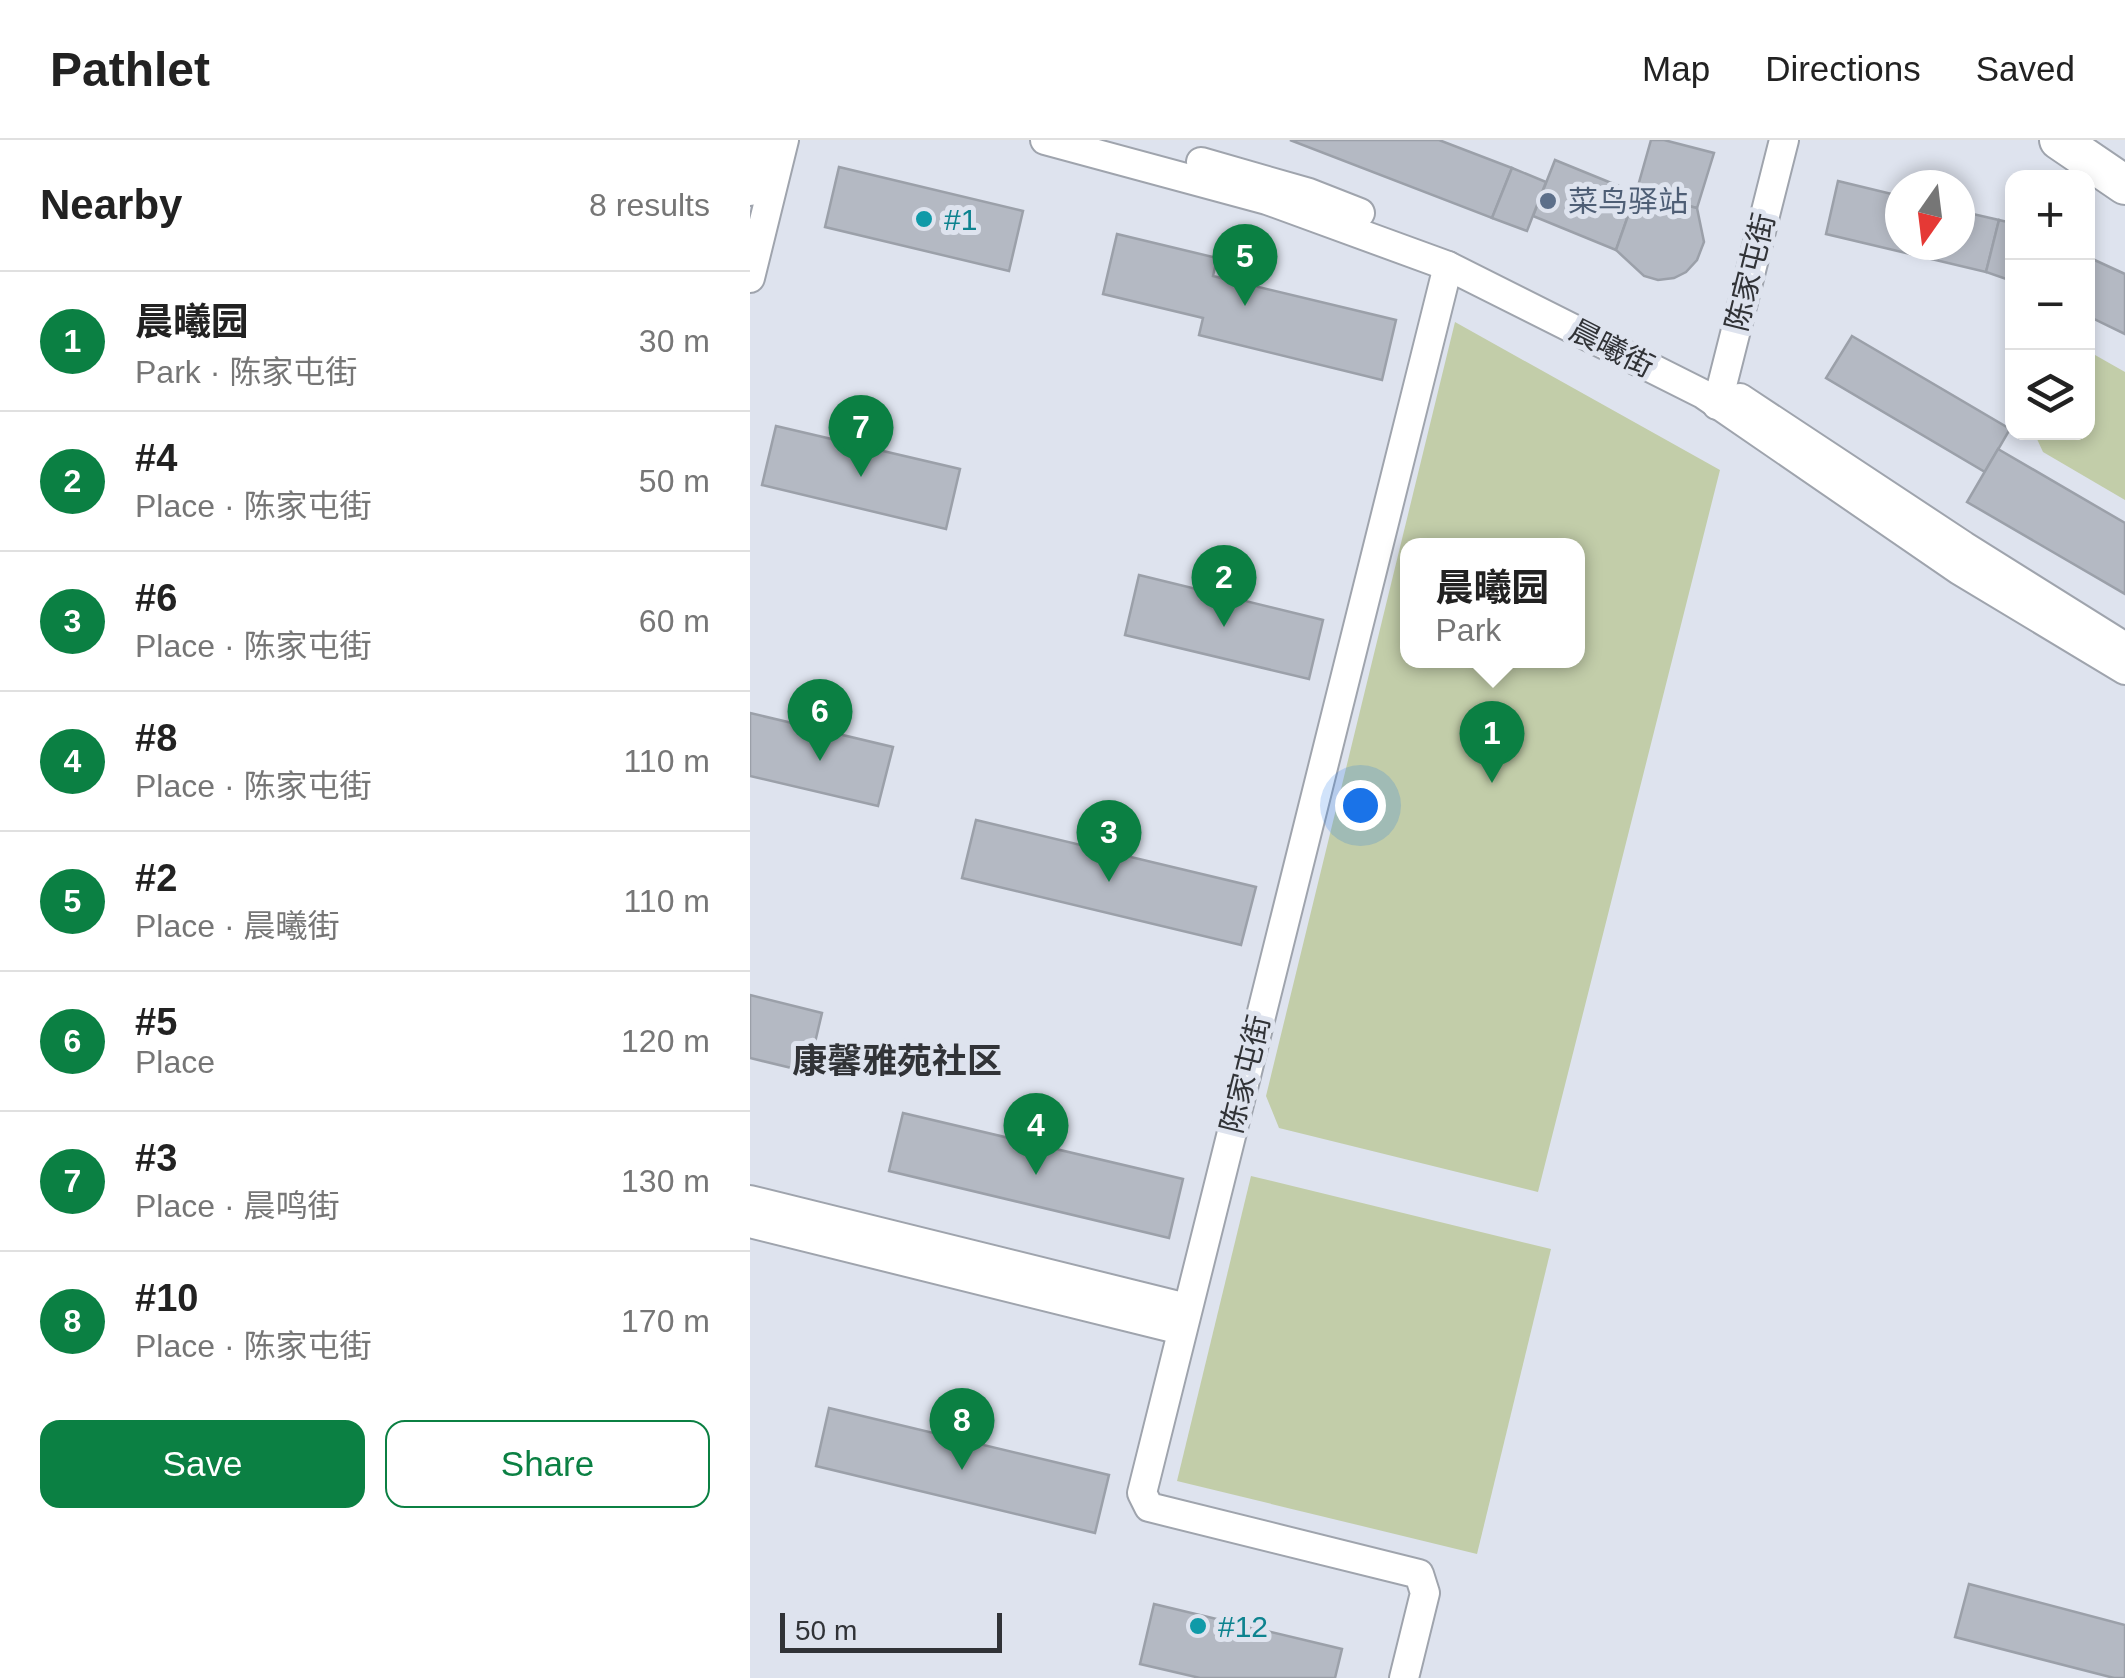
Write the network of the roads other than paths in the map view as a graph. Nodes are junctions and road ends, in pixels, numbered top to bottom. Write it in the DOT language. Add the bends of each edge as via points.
graph roads {
  1 [pos="762,140"];
  2 [pos="784,140"];
  3 [pos="1046,140"];
  4 [pos="1118,140"];
  5 [pos="1768,140"];
  6 [pos="1784,140"];
  7 [pos="2058,140"];
  8 [pos="2116,165"];
  9 [pos="750,192"];
  10 [pos="1448,266"];
  11 [pos="750,278"];
  12 [pos="1712,390"];
  13 [pos="2125,647"];
  14 [pos="2125,670"];
  15 [pos="750,1200"];
  16 [pos="750,1223"];
  17 [pos="1184,1319"];
  18 [pos="1404,1678"];
  1 -- 9 [label="street"];
  2 -- 11 [label="street"];
  3 -- 10 [label="street, 晨曦街" via="1267,200"];
  4 -- 12 [label="street, 晨曦街" via="1308,193 1448,248"];
  5 -- 12 [label="street, 陈家屯街"];
  6 -- 12 [label="street, 陈家屯街"];
  7 -- 8 [label="main road"];
  10 -- 12 [label="street, 晨曦街"];
  10 -- 17 [label="street, 陈家屯街"];
  12 -- 13 [label="street, 晨曦街"];
  12 -- 14 [label="street, 晨曦街" via="1958,570"];
  15 -- 17 [label="street"];
  16 -- 17 [label="street"];
  17 -- 18 [label="street, 陈家屯街" via="1142,1492 1149,1506 1419,1574 1425,1593"];
}
